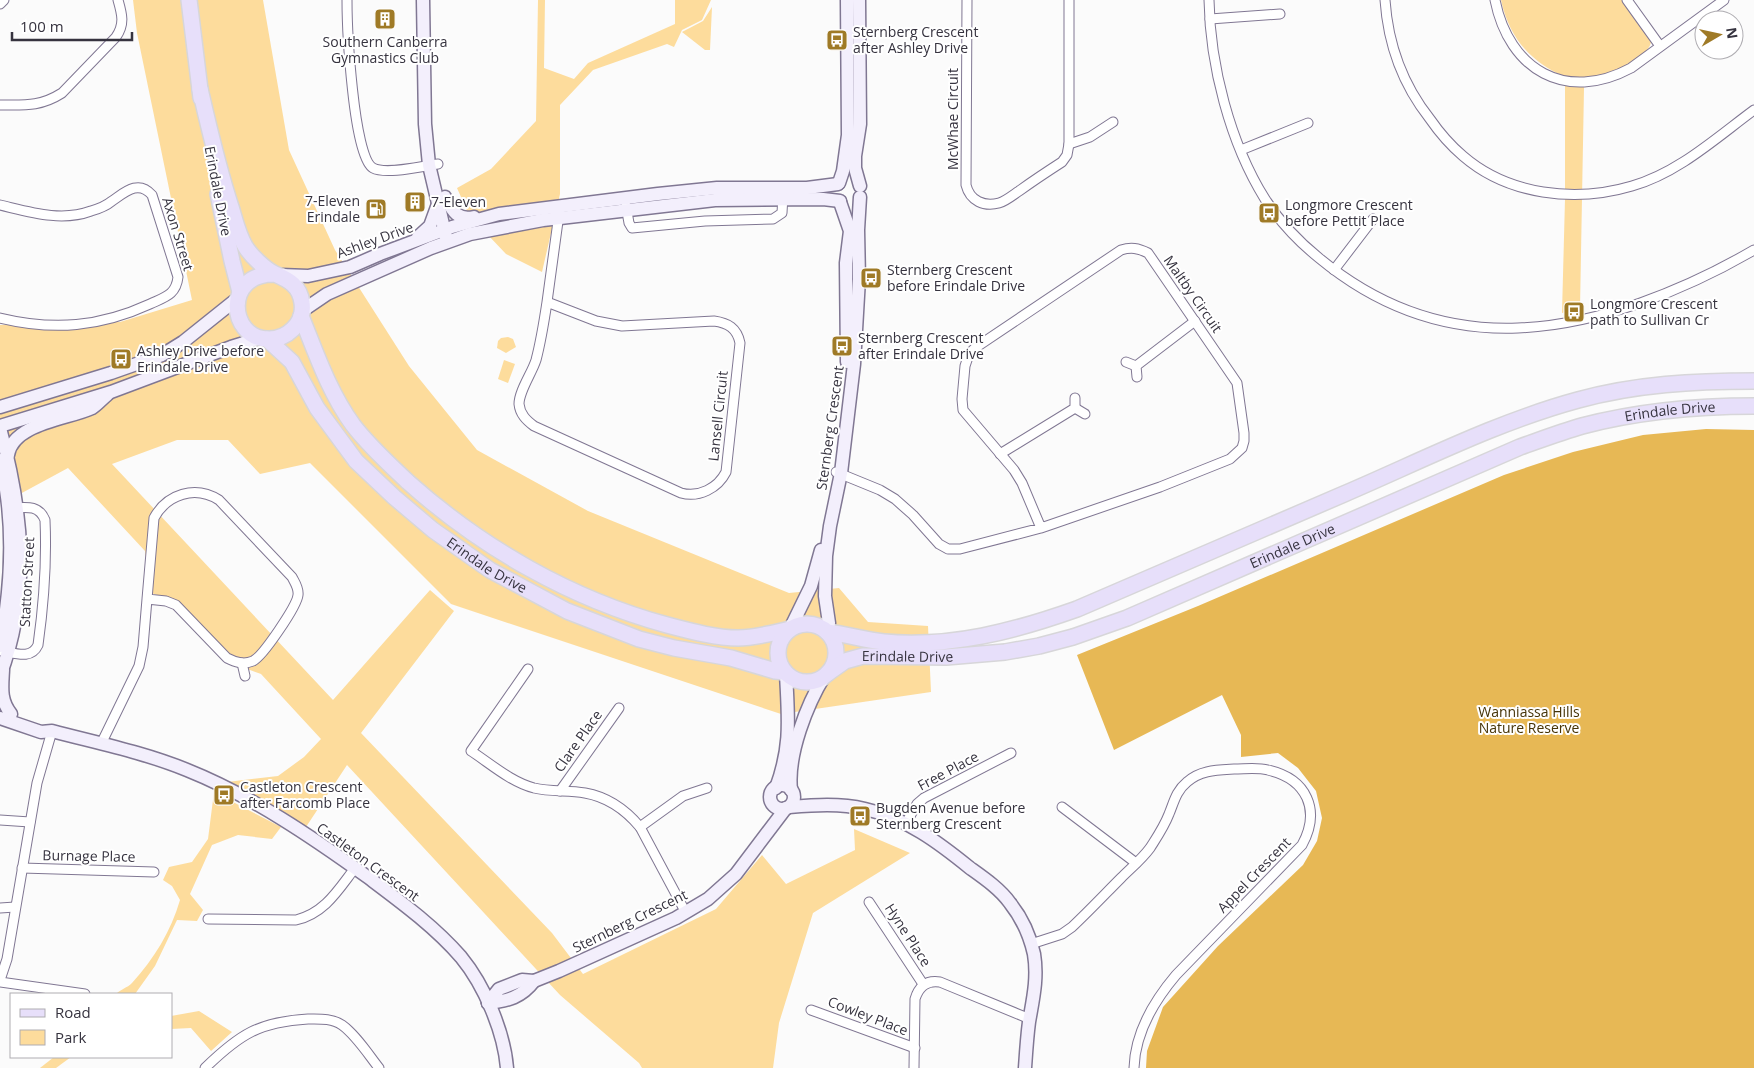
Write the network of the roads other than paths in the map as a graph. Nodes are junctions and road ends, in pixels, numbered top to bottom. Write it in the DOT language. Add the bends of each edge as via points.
graph roads {
  1 [pos="4,0"];
  2 [pos="118,0"];
  3 [pos="189,0"];
  4 [pos="347,0"];
  5 [pos="423,0"];
  6 [pos="432,0"];
  7 [pos="847,0"];
  8 [pos="859,0"];
  9 [pos="967,0"];
  10 [pos="1069,0"];
  11 [pos="1209,0"];
  12 [pos="1385,0"];
  13 [pos="1495,0"];
  14 [pos="1627,0"];
  15 [pos="1724,0"];
  16 [pos="0,4"];
  17 [pos="1280,14"];
  18 [pos="1210,19"];
  19 [pos="1660,46"];
  20 [pos="426,56"];
  21 [pos="200,89"];
  22 [pos="0,106"];
  23 [pos="1754,110"];
  24 [pos="1113,122"];
  25 [pos="1308,123"];
  26 [pos="1069,144"];
  27 [pos="1241,150"];
  28 [pos="434,165"];
  29 [pos="839,184"];
  30 [pos="860,191"];
  31 [pos="783,194"];
  32 [pos="442,201"];
  33 [pos="840,201"];
  34 [pos="626,204"];
  35 [pos="0,205"];
  36 [pos="560,212"];
  37 [pos="499,214"];
  38 [pos="1373,219"];
  39 [pos="449,235"];
  40 [pos="410,243"];
  41 [pos="1754,250"];
  42 [pos="372,258"];
  43 [pos="384,269"];
  44 [pos="1334,270"];
  45 [pos="278,275"];
  46 [pos="239,294"];
  47 [pos="547,302"];
  48 [pos="301,314"];
  49 [pos="0,318"];
  50 [pos="1195,321"];
  51 [pos="264,339"];
  52 [pos="1126,362"];
  53 [pos="1136,366"];
  54 [pos="1137,377"];
  55 [pos="1754,381"];
  56 [pos="1075,398"];
  57 [pos="1754,398"];
  58 [pos="847,400"];
  59 [pos="1754,406"];
  60 [pos="0,407"];
  61 [pos="1076,408"];
  62 [pos="1085,414"];
  63 [pos="51,415"];
  64 [pos="0,427"];
  65 [pos="1520,447"];
  66 [pos="1000,454"];
  67 [pos="4,457"];
  68 [pos="838,472"];
  69 [pos="2,478"];
  70 [pos="13,508"];
  71 [pos="1041,528"];
  72 [pos="147,599"];
  73 [pos="790,629"];
  74 [pos="827,632"];
  75 [pos="3,649"];
  76 [pos="242,663"];
  77 [pos="528,669"];
  78 [pos="2,672"];
  79 [pos="785,672"];
  80 [pos="827,674"];
  81 [pos="245,676"];
  82 [pos="619,708"];
  83 [pos="4,714"];
  84 [pos="52,731"];
  85 [pos="101,744"];
  86 [pos="1011,753"];
  87 [pos="706,788"];
  88 [pos="776,788"];
  89 [pos="560,791"];
  90 [pos="792,791"];
  91 [pos="773,804"];
  92 [pos="817,804"];
  93 [pos="1062,807"];
  94 [pos="788,808"];
  95 [pos="0,820"];
  96 [pos="30,822"];
  97 [pos="906,823"];
  98 [pos="640,827"];
  99 [pos="769,830"];
  100 [pos="1136,863"];
  101 [pos="22,868"];
  102 [pos="355,868"];
  103 [pos="154,872"];
  104 [pos="869,902"];
  105 [pos="15,907"];
  106 [pos="0,908"];
  107 [pos="686,913"];
  108 [pos="208,919"];
  109 [pos="1031,944"];
  110 [pos="0,981"];
  111 [pos="478,982"];
  112 [pos="923,984"];
  113 [pos="78,993"];
  114 [pos="502,995"];
  115 [pos="488,1003"];
  116 [pos="811,1010"];
  117 [pos="1030,1019"];
  118 [pos="497,1025"];
  119 [pos="914,1048"];
  120 [pos="205,1068"];
  121 [pos="379,1068"];
  122 [pos="506,1068"];
  123 [pos="914,1068"];
  124 [pos="1025,1068"];
  125 [pos="1134,1068"];
  1 -- 16 [label="street"];
  2 -- 22 [label="street" via="123,22 121,29 62,93 40,104"];
  3 -- 21 [label="main road, Erindale Drive"];
  4 -- 28 [label="street" via="348,56 366,160 373,168 384,171"];
  5 -- 20 [label="street"];
  6 -- 20 [label="street"];
  7 -- 29 [label="street" via="848,135"];
  8 -- 30 [label="street, Sternberg Crescent" via="860,124 855,168"];
  9 -- 26 [label="street, McWhae Circuit" via="966,185 972,198 977,205 1004,201 1062,162"];
  10 -- 26 [label="street, McWhae Circuit"];
  11 -- 18 [label="street"];
  12 -- 23 [label="street" via="1391,43 1403,76 1421,108 1464,157 1481,170 1523,188 1575,195 1607,192 1637,184 1685,160"];
  13 -- 19 [label="street" via="1504,30 1521,56 1551,78 1567,82 1600,81 1631,68"];
  14 -- 19 [label="street"];
  15 -- 19 [label="street"];
  17 -- 18 [label="street"];
  18 -- 27 [label="street" via="1226,107"];
  20 -- 28 [label="street"];
  21 -- 45 [label="main road, Erindale Drive" via="240,235 255,258"];
  21 -- 46 [label="main road, Erindale Drive" via="205,129"];
  24 -- 26 [label="street" via="1090,137"];
  25 -- 27 [label="street"];
  27 -- 44 [label="street" via="1256,184 1278,216 1304,245"];
  28 -- 32 [label="street"];
  29 -- 30 [label="street" via="850,179 858,182"];
  29 -- 31 [label="street, Ashley Drive"];
  29 -- 33 [label="street" via="836,191"];
  30 -- 33 [label="street" via="855,203 847,205"];
  30 -- 58 [label="street, Sternberg Crescent" via="856,337"];
  31 -- 33 [label="street, Ashley Drive"];
  31 -- 34 [label="street, Ashley Drive"];
  31 -- 34 [label="street" via="782,213 773,219 705,220 632,228"];
  32 -- 37 [label="street" via="457,216 468,218"];
  32 -- 39 [label="street"];
  32 -- 40 [label="street" via="430,226"];
  33 -- 58 [label="street, Sternberg Crescent" via="850,231 846,263"];
  34 -- 36 [label="street, Ashley Drive"];
  35 -- 49 [label="street, Axon Street" via="43,214 75,215 105,206 126,190 143,188 152,195 178,277 177,286 168,296 134,312 97,322 47,326"];
  36 -- 37 [label="street, Ashley Drive"];
  36 -- 39 [label="street, Ashley Drive" via="470,234"];
  36 -- 47 [label="street, Lansell Circuit"];
  37 -- 39 [label="street, Ashley Drive"];
  38 -- 44 [label="street"];
  39 -- 40 [label="street, Ashley Drive"];
  39 -- 43 [label="street, Ashley Drive"];
  40 -- 42 [label="street, Ashley Drive"];
  41 -- 44 [label="street" via="1706,275 1627,306 1565,323 1517,328 1470,325 1425,316 1370,294"];
  42 -- 43 [label="street"];
  42 -- 45 [label="street, Ashley Drive" via="350,267 308,276"];
  43 -- 48 [label="street, Ashley Drive" via="327,294"];
  45 -- 46 [label="main road" via="257,276"];
  45 -- 48 [label="main road" via="295,286 300,294"];
  46 -- 51 [label="main road" via="239,317 244,326 251,334"];
  46 -- 60 [label="street" via="183,342 162,355"];
  47 -- 47 [label="street, Lansell Circuit" via="613,325 714,320 731,326 737,332 740,343 726,472 716,485 695,494 681,493 526,420 521,412 520,399 536,362"];
  48 -- 51 [label="main road" via="287,334"];
  48 -- 73 [label="main road, Erindale Drive" via="326,377 354,425 419,492 494,548 573,591 666,625 737,638"];
  50 -- 53 [label="street"];
  50 -- 66 [label="street, Maltby Circuit" via="1148,253 1139,248 1128,248 975,348 964,366 962,406"];
  50 -- 71 [label="street, Maltby Circuit" via="1237,383 1244,434 1240,451 1230,459 1160,487"];
  51 -- 63 [label="street" via="234,346"];
  51 -- 79 [label="main road, Erindale Drive" via="292,362 317,408 356,461 433,530 490,570 566,611 639,639"];
  52 -- 53 [label="street"];
  53 -- 54 [label="street"];
  55 -- 74 [label="main road, Erindale Drive" via="1642,387 1548,409 1477,436 1077,609 1009,631 950,641 907,643"];
  56 -- 61 [label="street"];
  57 -- 65 [label="main road" via="1665,402 1622,411 1579,422"];
  58 -- 68 [label="street, Sternberg Crescent"];
  59 -- 65 [label="main road, Erindale Drive" via="1700,406 1624,416 1581,426"];
  61 -- 62 [label="street"];
  61 -- 66 [label="street"];
  63 -- 64 [label="street"];
  63 -- 67 [label="street" via="44,423 21,436"];
  64 -- 67 [label="street, Statton Street"];
  65 -- 80 [label="main road, Erindale Drive" via="1126,618 1073,637 976,656 863,656 845,662"];
  66 -- 71 [label="street, Maltby Circuit" via="1022,483"];
  67 -- 69 [label="street, Statton Street"];
  67 -- 70 [label="street, Statton Street"];
  68 -- 71 [label="street, Maltby Circuit" via="895,498 939,544 948,549 960,549"];
  68 -- 73 [label="street, Sternberg Crescent" via="815,571"];
  68 -- 74 [label="street, Sternberg Crescent" via="826,556"];
  69 -- 70 [label="street, Statton Street"];
  70 -- 75 [label="street, Statton Street" via="21,544 20,581 16,618"];
  70 -- 75 [label="street, Statton Street" via="38,510 45,520 47,563 36,650 26,654"];
  72 -- 76 [label="street" via="176,605 227,658"];
  72 -- 76 [label="street" via="152,528 159,509 172,498 190,492 219,500 297,585 294,608 260,655"];
  72 -- 85 [label="street" via="139,666"];
  73 -- 74 [label="main road" via="812,624"];
  73 -- 79 [label="main road" via="778,647"];
  74 -- 80 [label="main road" via="834,641 836,652"];
  75 -- 78 [label="street, Statton Street"];
  76 -- 81 [label="street"];
  77 -- 89 [label="street" via="471,751 519,782"];
  78 -- 83 [label="street, Statton Street" via="0,696"];
  79 -- 80 [label="main road" via="796,680 808,682"];
  79 -- 88 [label="street" via="788,739"];
  80 -- 90 [label="street" via="813,698 795,750 790,770"];
  82 -- 89 [label="street, Clare Place"];
  83 -- 84 [label="street, Castleton Crescent" via="38,723"];
  84 -- 85 [label="street, Castleton Crescent"];
  84 -- 96 [label="street"];
  85 -- 102 [label="street, Castleton Crescent" via="185,769 228,788"];
  86 -- 97 [label="street, Free Place" via="924,798"];
  87 -- 98 [label="street" via="683,796"];
  88 -- 90 [label="street" via="782,786"];
  88 -- 91 [label="street" via="771,796"];
  89 -- 98 [label="street" via="602,798 624,810"];
  90 -- 92 [label="street"];
  90 -- 94 [label="street" via="794,799"];
  91 -- 94 [label="street" via="779,809"];
  91 -- 99 [label="street, Sternberg Crescent"];
  92 -- 94 [label="street"];
  92 -- 97 [label="street" via="866,809"];
  93 -- 100 [label="street"];
  94 -- 99 [label="street, Sternberg Crescent"];
  95 -- 96 [label="street"];
  96 -- 101 [label="street"];
  97 -- 109 [label="street" via="932,838 996,887 1020,918"];
  98 -- 107 [label="street"];
  99 -- 107 [label="street, Sternberg Crescent" via="736,874"];
  100 -- 109 [label="street, Appel Crescent" via="1072,927 1062,934"];
  100 -- 125 [label="street, Appel Crescent" via="1160,833 1179,789 1198,774 1217,770 1269,770 1294,782 1306,797 1311,821 1302,845 1162,992 1141,1031"];
  101 -- 103 [label="street, Burnage Place"];
  101 -- 105 [label="street"];
  102 -- 108 [label="street" via="322,908 308,917 296,920"];
  102 -- 111 [label="street, Castleton Crescent" via="432,928 462,959"];
  104 -- 112 [label="street, Hyne Place"];
  105 -- 106 [label="street"];
  105 -- 110 [label="street"];
  107 -- 114 [label="street, Sternberg Crescent" via="564,969 534,981 522,980"];
  109 -- 117 [label="street" via="1036,984"];
  110 -- 113 [label="street"];
  111 -- 114 [label="street"];
  111 -- 115 [label="street, Castleton Crescent"];
  112 -- 117 [label="street" via="940,982"];
  112 -- 119 [label="street" via="915,999"];
  114 -- 115 [label="street"];
  114 -- 118 [label="street"];
  115 -- 118 [label="street, Castleton Crescent"];
  116 -- 119 [label="street, Cowley Place"];
  117 -- 124 [label="street"];
  118 -- 122 [label="street, Castleton Crescent"];
  119 -- 123 [label="street"];
  120 -- 121 [label="street" via="229,1045 258,1028 276,1022 319,1019 342,1025"];
}
